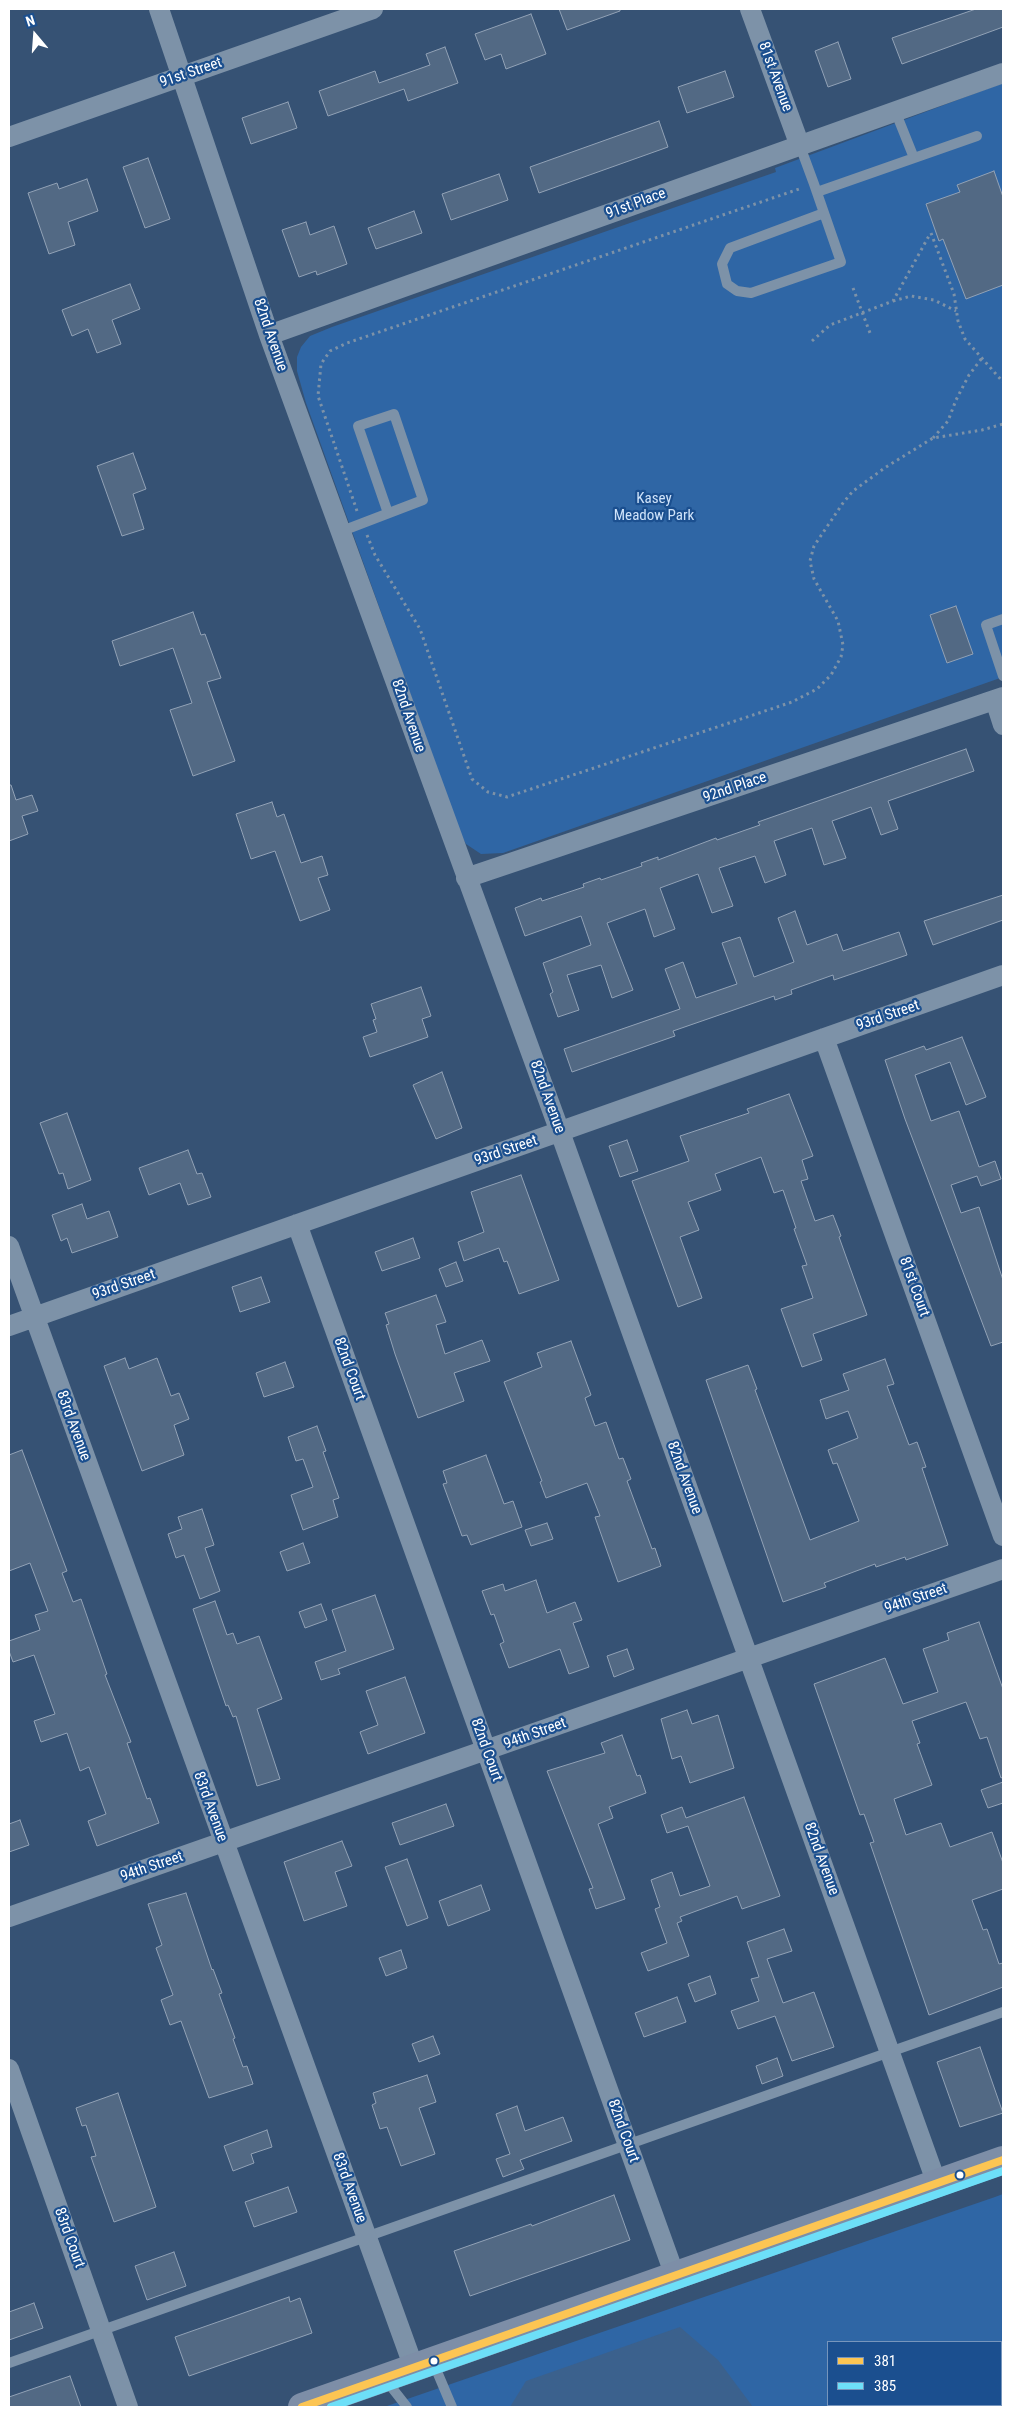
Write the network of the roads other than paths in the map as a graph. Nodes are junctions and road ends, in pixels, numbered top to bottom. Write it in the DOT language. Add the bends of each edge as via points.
graph roads {
  1 [pos="159,9"];
  2 [pos="373,9"];
  3 [pos="750,9"];
  4 [pos="1003,73"];
  5 [pos="183,76"];
  6 [pos="896,113"];
  7 [pos="977,136"];
  8 [pos="9,137"];
  9 [pos="800,146"];
  10 [pos="914,158"];
  11 [pos="816,188"];
  12 [pos="824,213"];
  13 [pos="269,335"];
  14 [pos="388,514"];
  15 [pos="342,532"];
  16 [pos="1003,619"];
  17 [pos="1003,676"];
  18 [pos="999,699"];
  19 [pos="1003,725"];
  20 [pos="466,878"];
  21 [pos="1003,975"];
  22 [pos="824,1038"];
  23 [pos="560,1132"];
  24 [pos="297,1224"];
  25 [pos="9,1246"];
  26 [pos="34,1317"];
  27 [pos="9,1326"];
  28 [pos="1003,1536"];
  29 [pos="1003,1568"];
  30 [pos="748,1657"];
  31 [pos="487,1751"];
  32 [pos="223,1842"];
  33 [pos="9,1917"];
  34 [pos="1003,2012"];
  35 [pos="890,2052"];
  36 [pos="9,2069"];
  37 [pos="628,2143"];
  38 [pos="1003,2160"];
  39 [pos="937,2184"];
  40 [pos="367,2237"];
  41 [pos="674,2276"];
  42 [pos="102,2330"];
  43 [pos="9,2363"];
  44 [pos="423,2365"];
  45 [pos="384,2378"];
  46 [pos="128,2407"];
  47 [pos="302,2407"];
  48 [pos="407,2407"];
  49 [pos="452,2407"];
  1 -- 5 [label="street, 82nd Avenue"];
  2 -- 5 [label="street, 91st Street"];
  3 -- 9 [label="street, 81st Avenue"];
  4 -- 6 [label="street, 91st Place"];
  5 -- 8 [label="street, 91st Street"];
  5 -- 13 [label="street, 82nd Avenue"];
  6 -- 9 [label="street, 91st Place"];
  6 -- 10 [label="lane"];
  7 -- 10 [label="lane"];
  9 -- 11 [label="lane"];
  9 -- 13 [label="street, 91st Place"];
  10 -- 11 [label="lane"];
  11 -- 12 [label="lane"];
  12 -- 12 [label="lane" via="841,262 751,293 737,291 727,284 722,264 730,248"];
  13 -- 15 [label="street, 82nd Avenue"];
  14 -- 14 [label="lane" via="423,500 394,414 358,426"];
  14 -- 15 [label="lane"];
  15 -- 20 [label="street, 82nd Avenue"];
  16 -- 17 [label="lane" via="986,625"];
  18 -- 19 [label="street"];
  18 -- 20 [label="street, 92nd Place"];
  20 -- 23 [label="street, 82nd Avenue"];
  21 -- 22 [label="street, 93rd Street"];
  22 -- 23 [label="street, 93rd Street"];
  22 -- 28 [label="street, 81st Court"];
  23 -- 24 [label="street, 93rd Street"];
  23 -- 30 [label="street, 82nd Avenue"];
  24 -- 26 [label="street, 93rd Street"];
  24 -- 31 [label="street, 82nd Court"];
  25 -- 26 [label="street, 83rd Avenue"];
  26 -- 27 [label="street, 93rd Street"];
  26 -- 32 [label="street, 83rd Avenue"];
  29 -- 30 [label="street, 94th Street"];
  30 -- 31 [label="street, 94th Street"];
  30 -- 35 [label="street, 82nd Avenue"];
  31 -- 32 [label="street, 94th Street"];
  31 -- 37 [label="street, 82nd Court"];
  32 -- 33 [label="street, 94th Street"];
  32 -- 40 [label="street, 83rd Avenue"];
  34 -- 35 [label="lane"];
  35 -- 37 [label="lane"];
  35 -- 39 [label="street, 82nd Avenue"];
  36 -- 42 [label="street, 83rd Court"];
  37 -- 40 [label="lane"];
  37 -- 41 [label="street, 82nd Court"];
  38 -- 39 [label="main road"];
  39 -- 41 [label="main road"];
  40 -- 42 [label="lane"];
  40 -- 44 [label="street, 83rd Avenue"];
  41 -- 44 [label="main road"];
  42 -- 43 [label="lane"];
  42 -- 46 [label="street, 83rd Court"];
  44 -- 45 [label="main road"];
  44 -- 49 [label="lane"];
  45 -- 47 [label="main road"];
  45 -- 48 [label="lane"];
}
